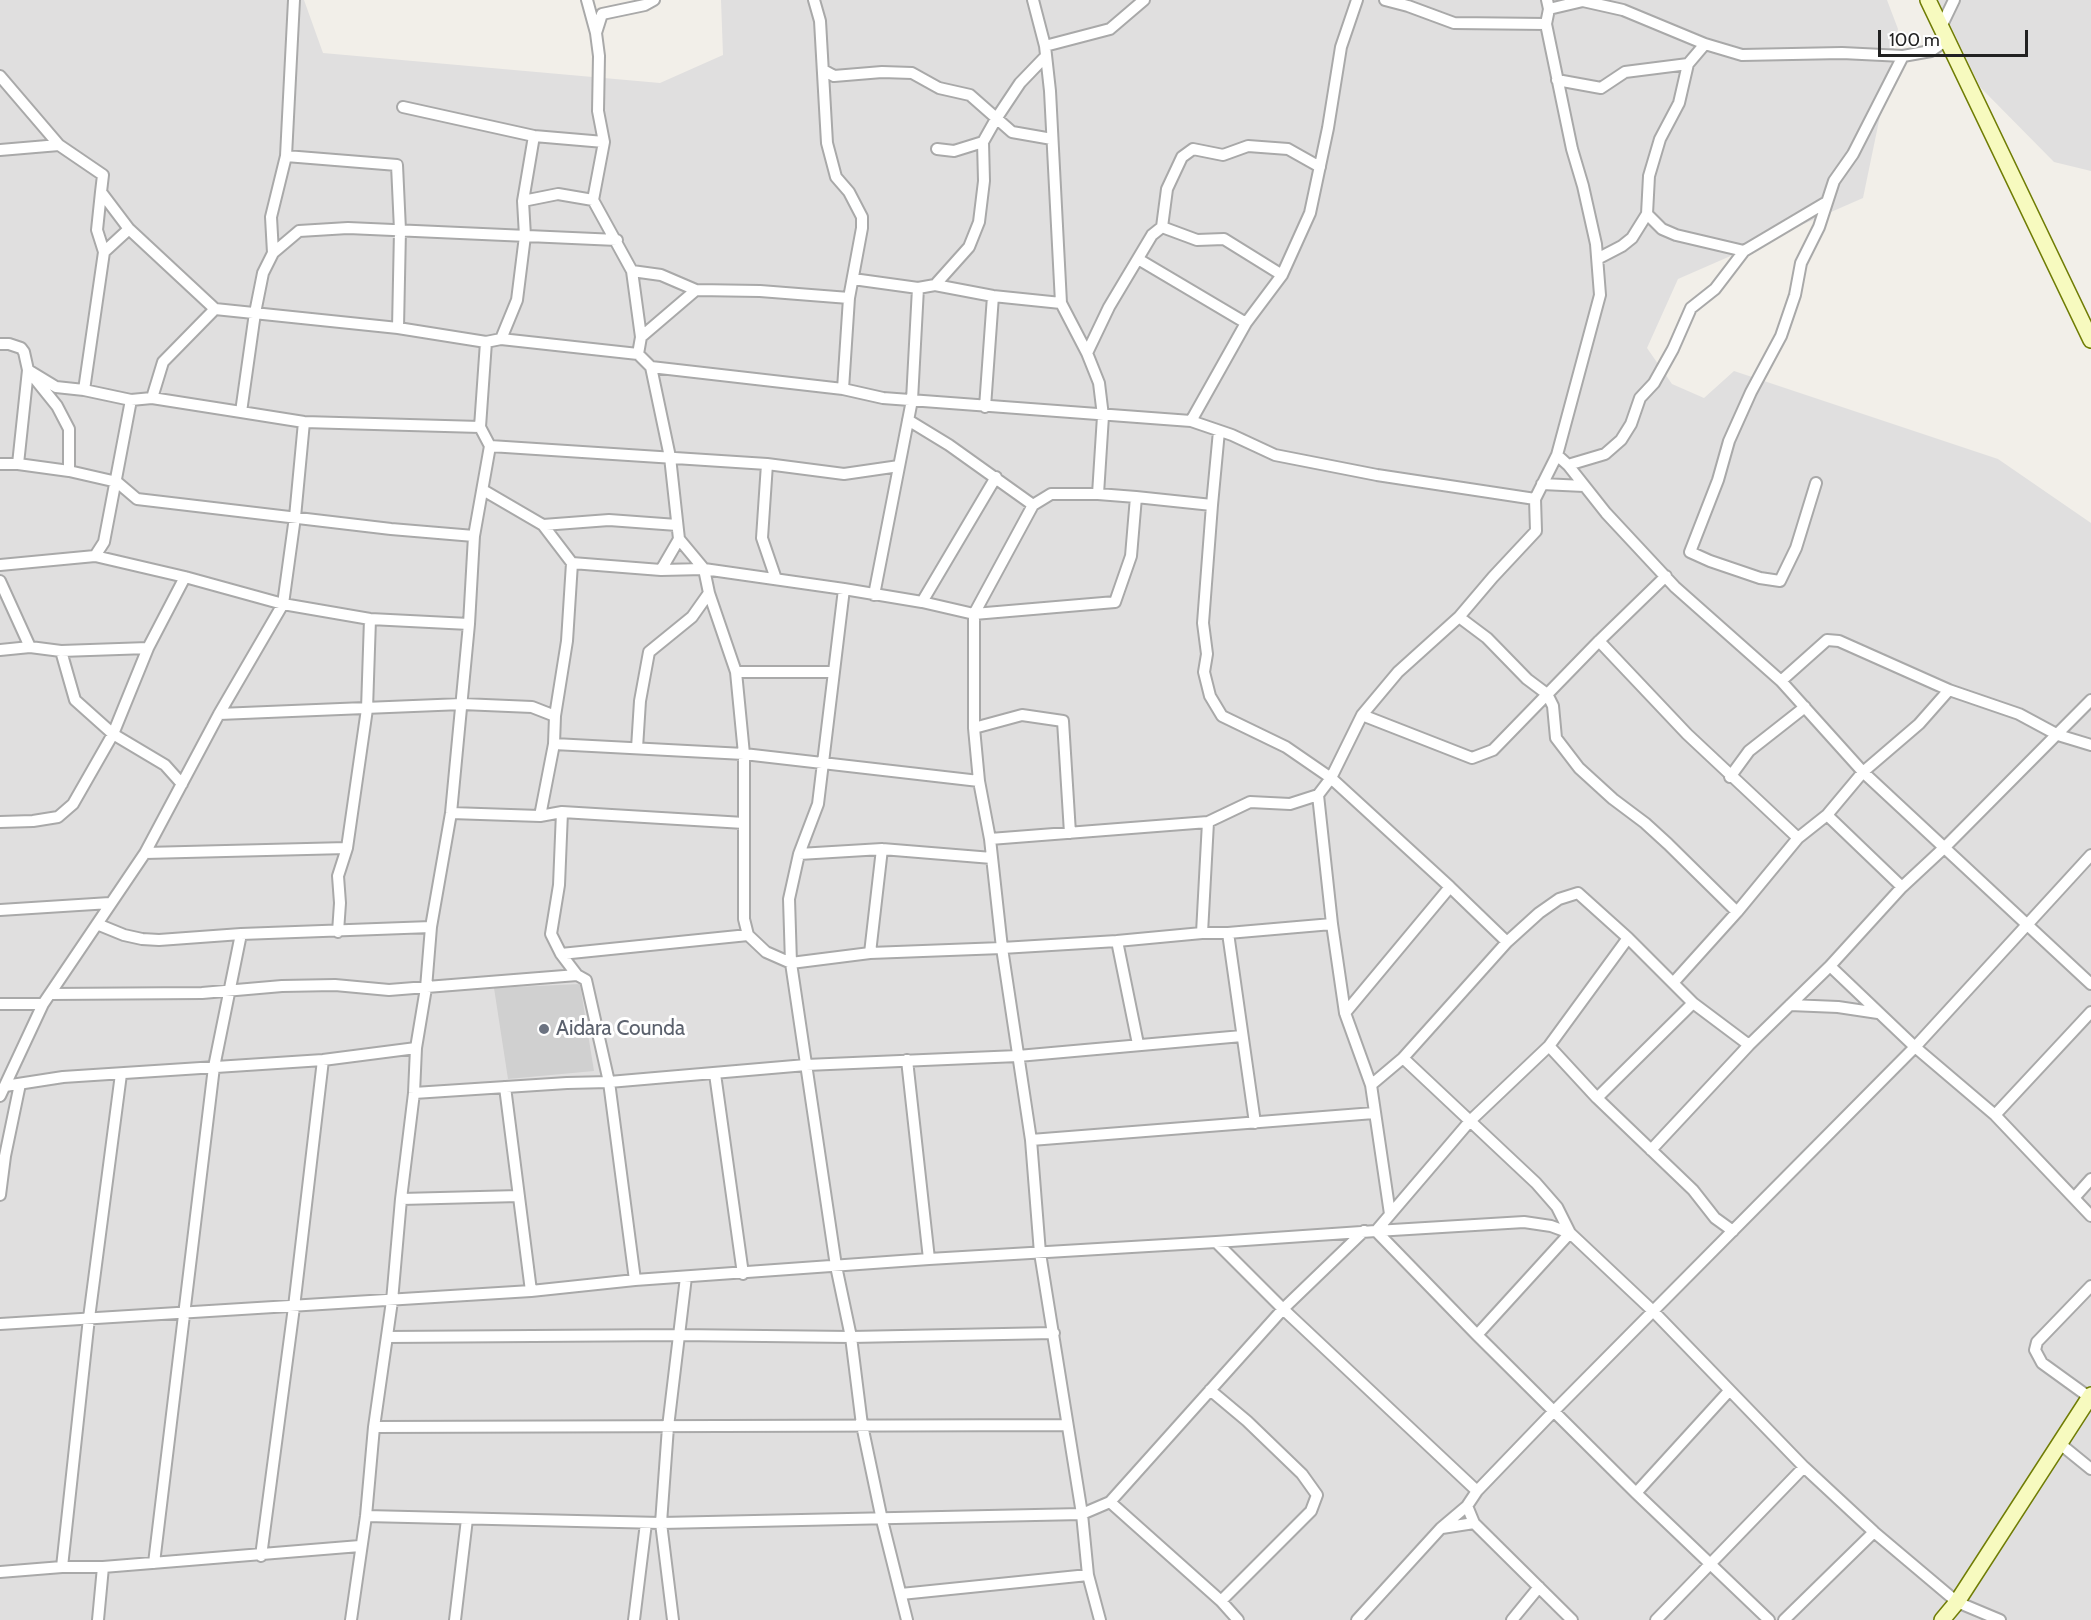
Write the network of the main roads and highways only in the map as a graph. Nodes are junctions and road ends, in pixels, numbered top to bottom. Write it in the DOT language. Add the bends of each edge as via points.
graph roads {
  1 [pos="1928,0"];
  2 [pos="2091,340"];
  3 [pos="2090,1396"];
  4 [pos="1942,1620"];
  1 -- 2 [label="main road"];
  3 -- 4 [label="main road"];
}
